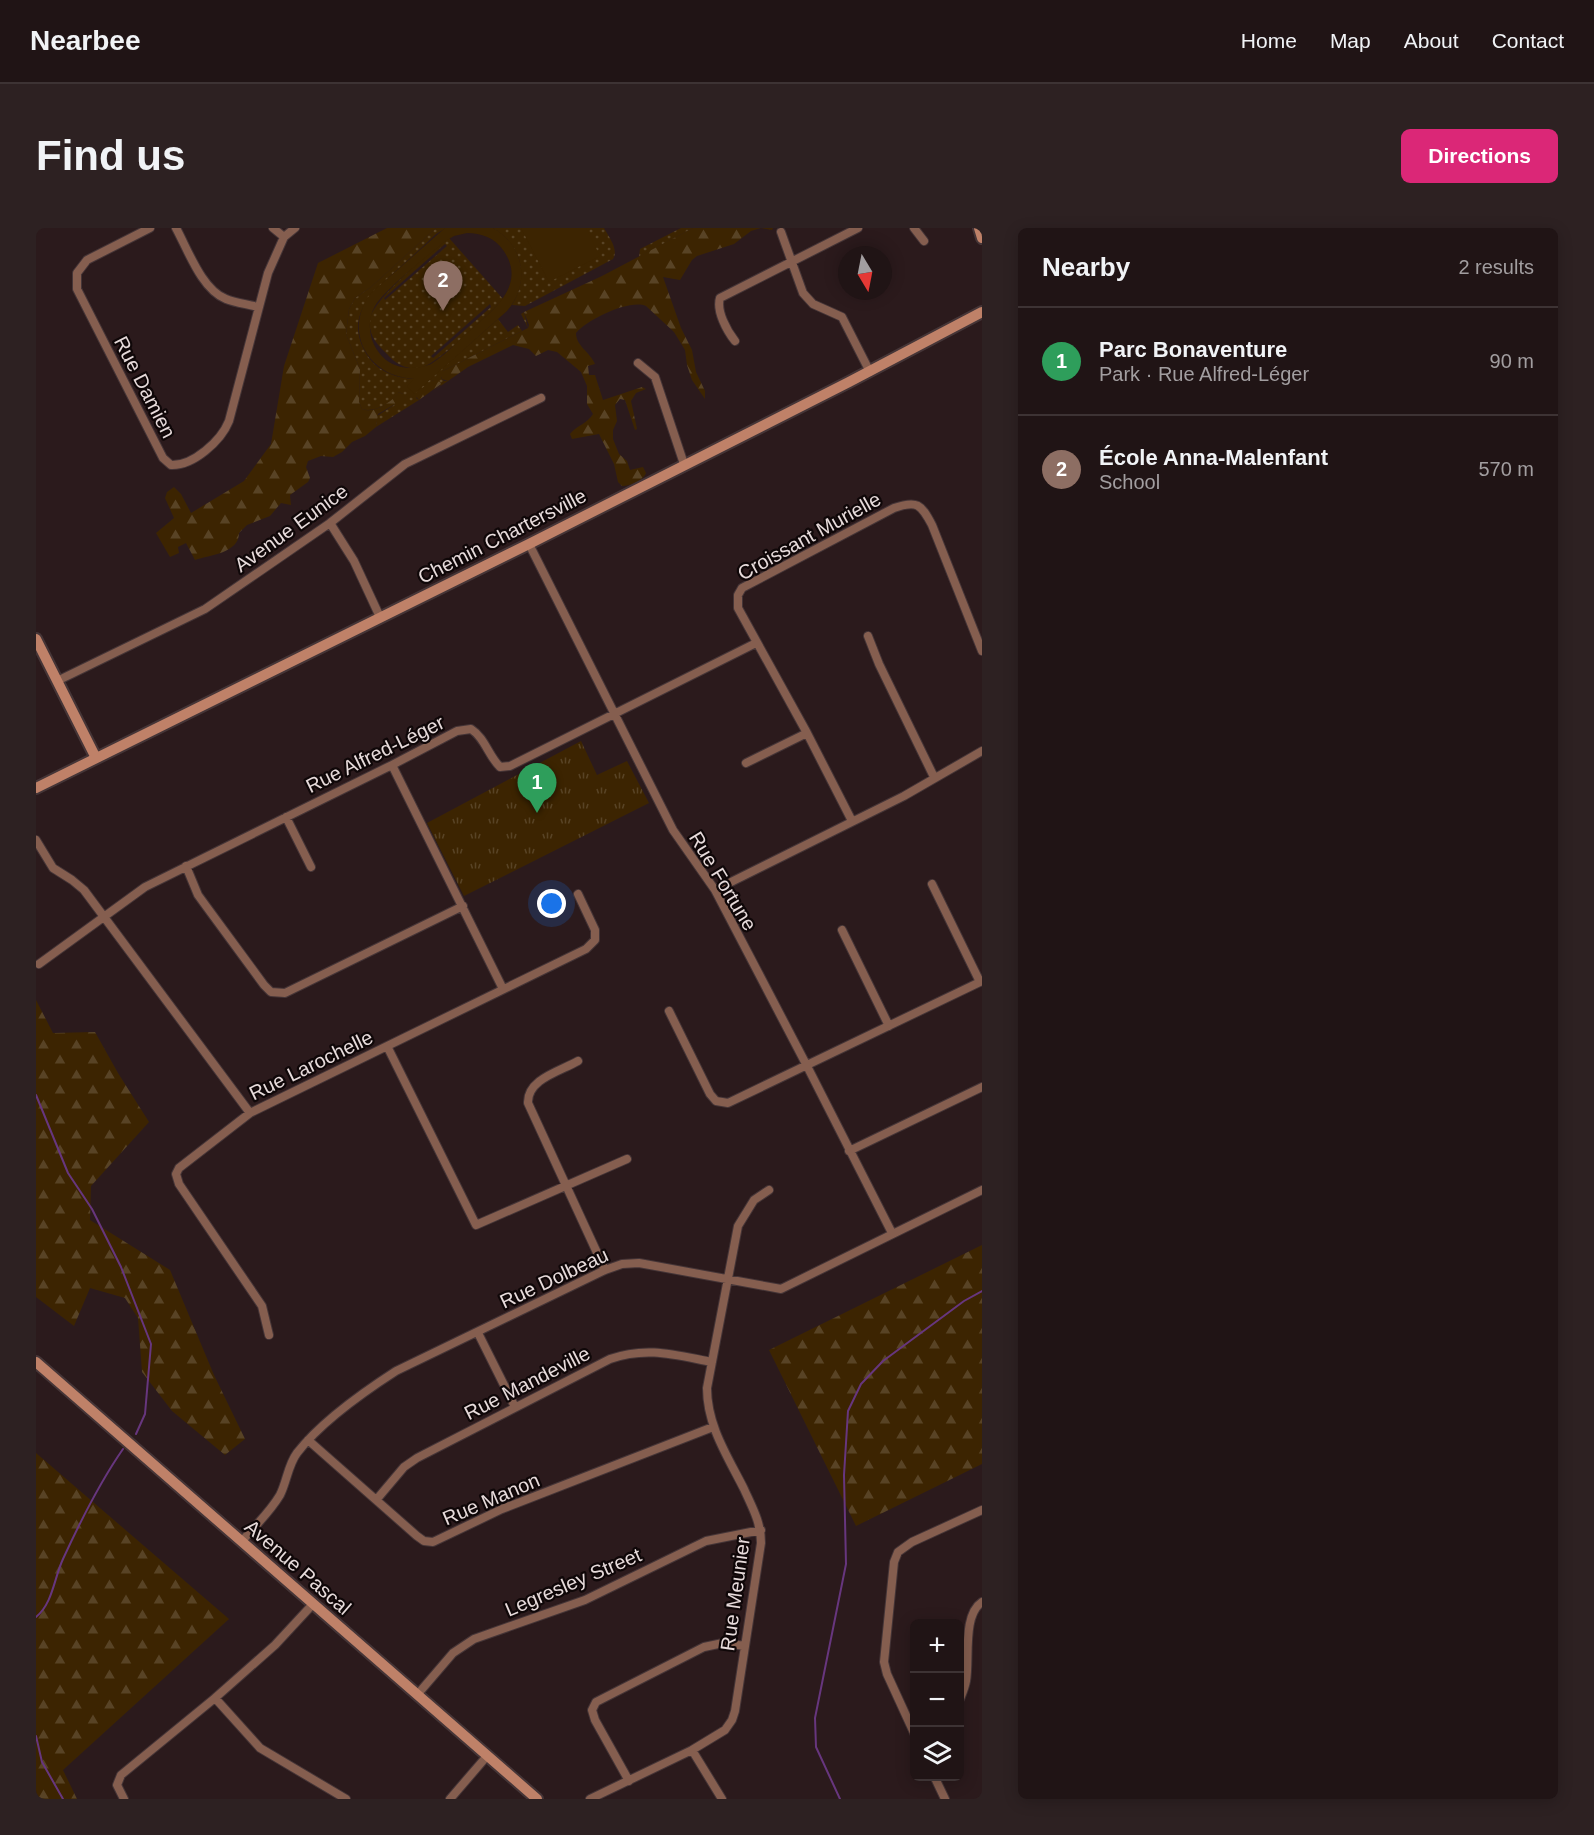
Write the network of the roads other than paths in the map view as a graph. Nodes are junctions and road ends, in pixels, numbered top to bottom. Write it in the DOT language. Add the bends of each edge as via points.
graph roads {
  1 [pos="150,228"];
  2 [pos="176,228"];
  3 [pos="273,228"];
  4 [pos="295,228"];
  5 [pos="858,228"];
  6 [pos="914,228"];
  7 [pos="980,228"];
  8 [pos="781,232"];
  9 [pos="284,237"];
  10 [pos="982,237"];
  11 [pos="924,241"];
  12 [pos="792,261"];
  13 [pos="258,307"];
  14 [pos="982,312"];
  15 [pos="735,341"];
  16 [pos="638,363"];
  17 [pos="870,372"];
  18 [pos="541,398"];
  19 [pos="684,464"];
  20 [pos="330,523"];
  21 [pos="529,544"];
  22 [pos="380,617"];
  23 [pos="868,636"];
  24 [pos="36,639"];
  25 [pos="756,643"];
  26 [pos="982,651"];
  27 [pos="57,681"];
  28 [pos="614,714"];
  29 [pos="807,733"];
  30 [pos="982,751"];
  31 [pos="96,758"];
  32 [pos="746,763"];
  33 [pos="392,765"];
  34 [pos="934,777"];
  35 [pos="36,788"];
  36 [pos="286,817"];
  37 [pos="852,821"];
  38 [pos="36,840"];
  39 [pos="186,866"];
  40 [pos="311,867"];
  41 [pos="932,884"];
  42 [pos="715,890"];
  43 [pos="578,894"];
  44 [pos="463,906"];
  45 [pos="104,916"];
  46 [pos="842,930"];
  47 [pos="39,964"];
  48 [pos="981,982"];
  49 [pos="503,989"];
  50 [pos="669,1011"];
  51 [pos="889,1026"];
  52 [pos="387,1046"];
  53 [pos="579,1061"];
  54 [pos="807,1066"];
  55 [pos="982,1087"];
  56 [pos="250,1113"];
  57 [pos="849,1151"];
  58 [pos="627,1159"];
  59 [pos="566,1185"];
  60 [pos="769,1190"];
  61 [pos="982,1190"];
  62 [pos="892,1233"];
  63 [pos="606,1270"];
  64 [pos="728,1278"];
  65 [pos="478,1333"];
  66 [pos="269,1335"];
  67 [pos="36,1362"];
  68 [pos="712,1362"];
  69 [pos="515,1407"];
  70 [pos="713,1427"];
  71 [pos="308,1440"];
  72 [pos="376,1499"];
  73 [pos="982,1510"];
  74 [pos="761,1530"];
  75 [pos="242,1541"];
  76 [pos="982,1602"];
  77 [pos="313,1604"];
  78 [pos="745,1646"];
  79 [pos="964,1687"];
  80 [pos="417,1695"];
  81 [pos="215,1698"];
  82 [pos="912,1727"];
  83 [pos="692,1750"];
  84 [pos="487,1756"];
  85 [pos="629,1781"];
  86 [pos="936,1781"];
  87 [pos="124,1799"];
  88 [pos="346,1799"];
  89 [pos="450,1799"];
  90 [pos="537,1799"];
  91 [pos="590,1799"];
  92 [pos="722,1799"];
  93 [pos="945,1799"];
  1 -- 13 [label="street, Rue Damien" via="87,260 76,281 80,297 142,418 163,458 171,465 195,457 224,432"];
  2 -- 13 [label="street" via="214,293"];
  3 -- 9 [label="street"];
  4 -- 9 [label="street, Rue Damien"];
  5 -- 12 [label="street"];
  6 -- 11 [label="street"];
  7 -- 10 [label="street"];
  8 -- 12 [label="street"];
  9 -- 13 [label="street, Rue Damien"];
  12 -- 15 [label="street" via="720,298 718,304 728,333"];
  12 -- 17 [label="street" via="808,300 842,317"];
  14 -- 17 [label="street, Chemin Chartersville"];
  16 -- 19 [label="street" via="655,377"];
  17 -- 19 [label="street, Chemin Chartersville"];
  18 -- 20 [label="street, Avenue Eunice" via="405,464"];
  19 -- 21 [label="street, Chemin Chartersville"];
  20 -- 22 [label="street" via="354,561"];
  20 -- 27 [label="street, Avenue Eunice" via="205,609"];
  21 -- 22 [label="street, Chemin Chartersville"];
  21 -- 28 [label="street, Rue Fortune"];
  22 -- 31 [label="street, Chemin Chartersville"];
  23 -- 34 [label="street"];
  24 -- 27 [label="street"];
  25 -- 26 [label="street, Croissant Murielle" via="738,608 742,588 894,508 917,504 932,525"];
  25 -- 28 [label="street, Rue Alfred-Léger"];
  25 -- 29 [label="street, Croissant Murielle"];
  27 -- 31 [label="street"];
  28 -- 33 [label="street, Rue Alfred-Léger" via="510,766 500,767 480,734 471,729 457,731"];
  28 -- 42 [label="street, Rue Fortune" via="673,831"];
  29 -- 32 [label="street"];
  29 -- 37 [label="street, Croissant Murielle"];
  30 -- 34 [label="street"];
  31 -- 35 [label="street, Chemin Chartersville"];
  33 -- 36 [label="street, Rue Alfred-Léger"];
  33 -- 44 [label="street"];
  34 -- 37 [label="street"];
  36 -- 39 [label="street, Rue Alfred-Léger"];
  36 -- 40 [label="street"];
  37 -- 42 [label="street"];
  38 -- 45 [label="street" via="53,868 84,890"];
  39 -- 44 [label="street" via="198,895 264,985 276,993 285,993"];
  39 -- 45 [label="street, Rue Alfred-Léger" via="136,892"];
  41 -- 48 [label="street"];
  42 -- 54 [label="street, Rue Fortune"];
  43 -- 49 [label="street, Rue Larochelle" via="596,930 595,940"];
  44 -- 49 [label="street"];
  45 -- 47 [label="street, Rue Alfred-Léger"];
  45 -- 56 [label="street"];
  46 -- 51 [label="street"];
  48 -- 51 [label="street"];
  49 -- 52 [label="street, Rue Larochelle"];
  50 -- 54 [label="street" via="710,1094 719,1102 732,1102"];
  51 -- 54 [label="street"];
  52 -- 56 [label="street, Rue Larochelle"];
  52 -- 59 [label="street" via="476,1225"];
  53 -- 59 [label="street" via="536,1083 528,1098"];
  54 -- 57 [label="street, Rue Fortune"];
  55 -- 57 [label="street"];
  56 -- 66 [label="street, Rue Larochelle" via="182,1165 176,1177 262,1306"];
  57 -- 62 [label="street, Rue Fortune"];
  58 -- 59 [label="street"];
  59 -- 63 [label="street"];
  60 -- 64 [label="street, Rue Meunier" via="754,1200 738,1226"];
  61 -- 62 [label="street, Rue Dolbeau"];
  62 -- 64 [label="street, Rue Dolbeau" via="781,1289"];
  63 -- 64 [label="street, Rue Dolbeau" via="639,1263"];
  63 -- 65 [label="street, Rue Dolbeau"];
  64 -- 68 [label="street, Rue Meunier"];
  65 -- 69 [label="street"];
  65 -- 71 [label="street, Rue Dolbeau" via="385,1378"];
  67 -- 75 [label="street, Avenue Pascal"];
  68 -- 69 [label="street, Rue Mandeville" via="636,1351 610,1359"];
  68 -- 70 [label="street, Rue Meunier" via="707,1405"];
  69 -- 72 [label="street, Rue Mandeville" via="411,1462"];
  70 -- 72 [label="street, Rue Manon" via="502,1509 433,1542 417,1536"];
  70 -- 74 [label="street, Rue Meunier"];
  71 -- 72 [label="street, Rue Manon"];
  71 -- 75 [label="street, Rue Dolbeau" via="289,1467 281,1493"];
  73 -- 82 [label="street" via="912,1542 898,1552 894,1562 884,1662"];
  74 -- 78 [label="street, Rue Meunier"];
  74 -- 80 [label="street, Legresley Street" via="706,1541 585,1600 474,1639 453,1653"];
  75 -- 77 [label="street, Avenue Pascal"];
  76 -- 79 [label="street" via="970,1622"];
  77 -- 80 [label="street, Avenue Pascal"];
  77 -- 81 [label="street" via="275,1645"];
  78 -- 83 [label="street, Rue Meunier" via="732,1720 725,1730"];
  78 -- 85 [label="street" via="723,1643 704,1647 596,1702 592,1710 595,1720"];
  80 -- 84 [label="street, Avenue Pascal"];
  81 -- 87 [label="street" via="121,1775 117,1785"];
  81 -- 88 [label="street" via="260,1748"];
  83 -- 85 [label="street, Rue Meunier"];
  83 -- 92 [label="street"];
  84 -- 89 [label="street"];
  84 -- 90 [label="street, Avenue Pascal"];
  85 -- 91 [label="street, Rue Meunier"];
  86 -- 93 [label="street"];
}
